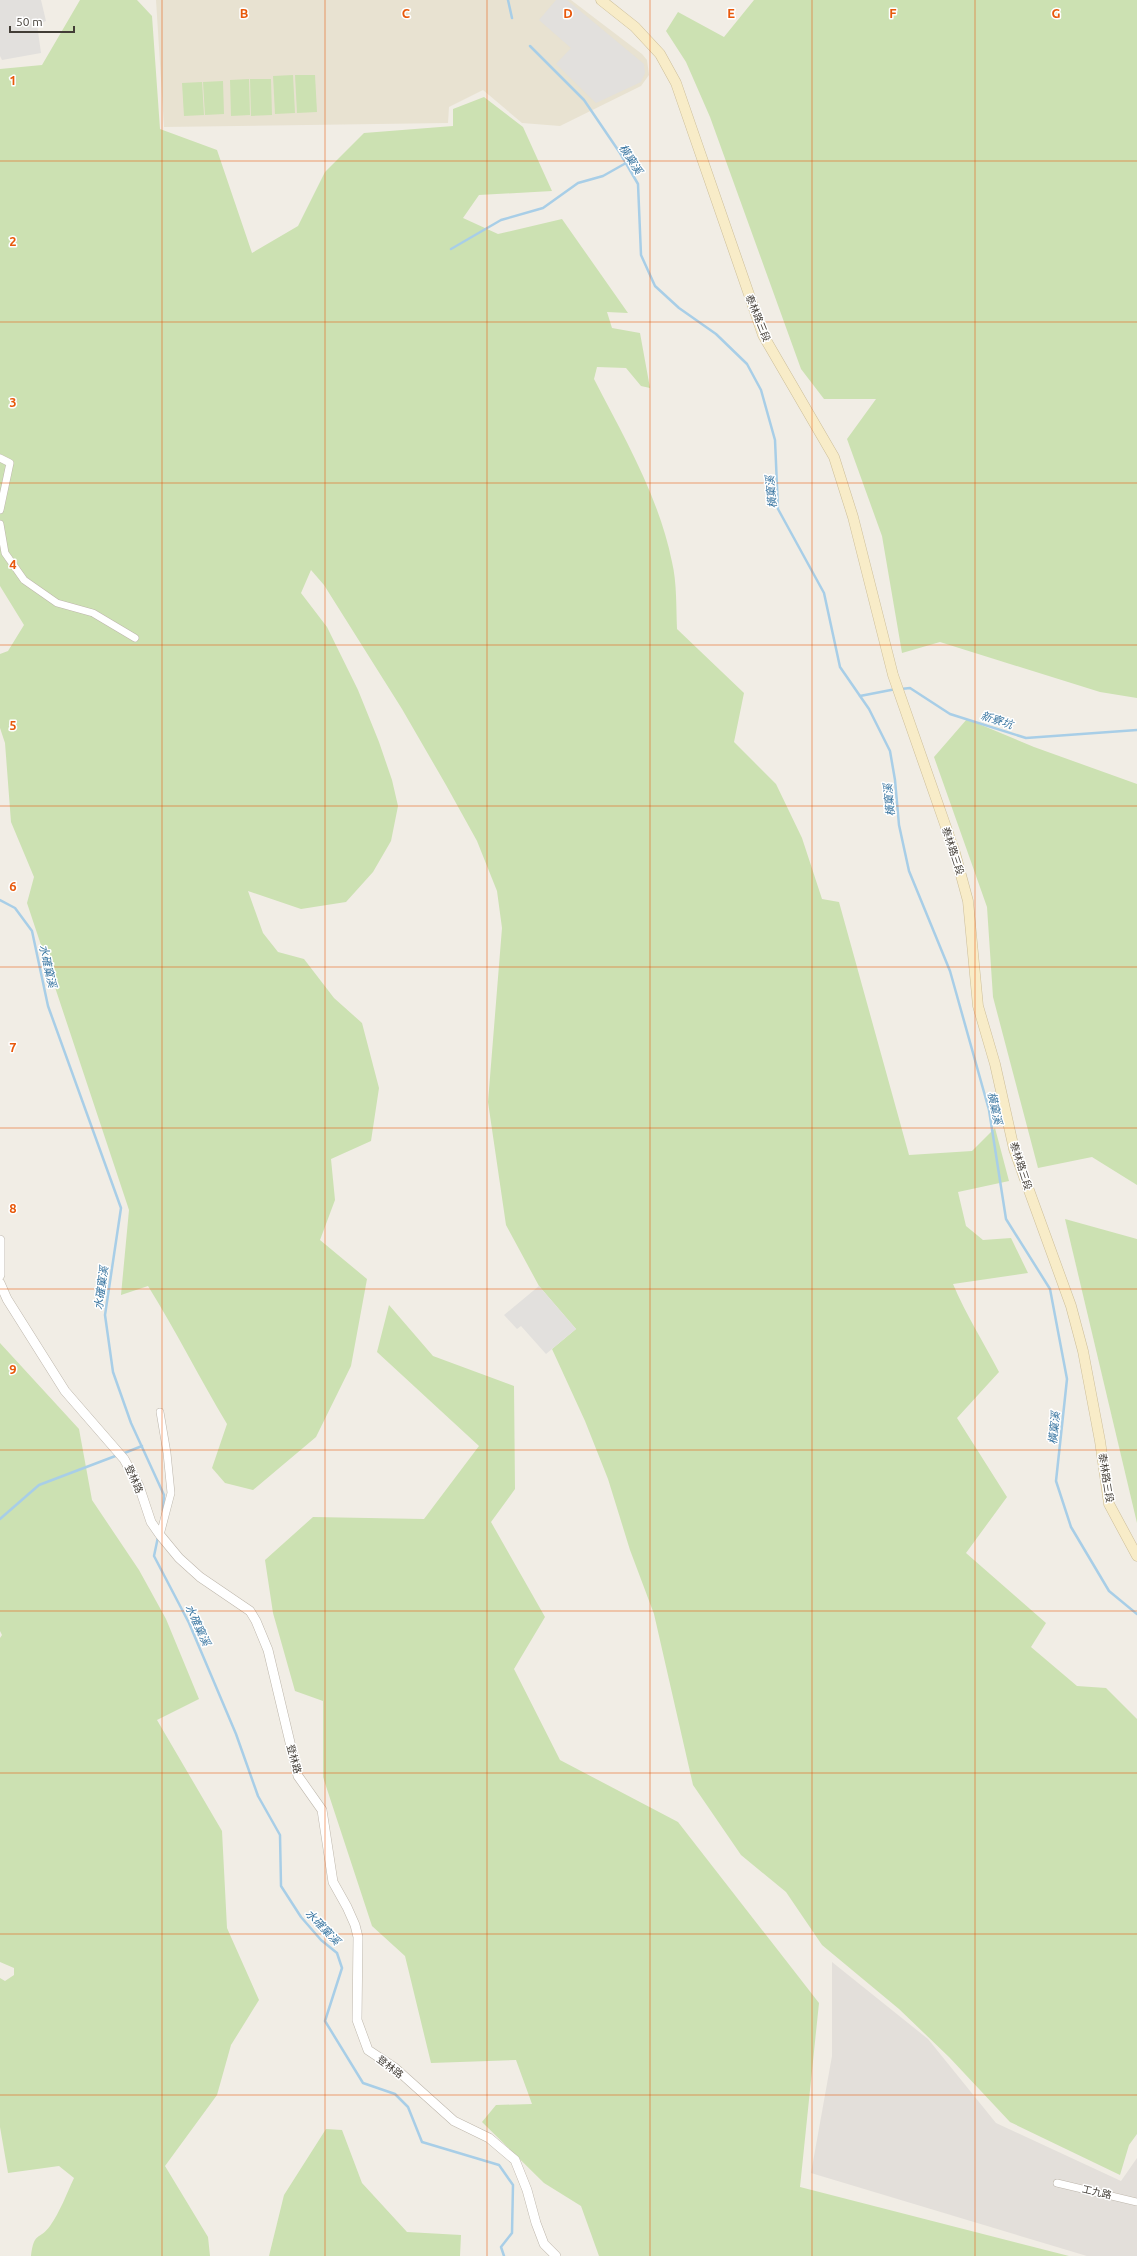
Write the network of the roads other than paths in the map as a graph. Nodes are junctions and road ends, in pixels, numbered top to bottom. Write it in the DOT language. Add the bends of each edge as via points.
graph roads {
  1 [pos="600,0"];
  2 [pos="0,458"];
  3 [pos="0,510"];
  4 [pos="0,524"];
  5 [pos="135,638"];
  6 [pos="0,1240"];
  7 [pos="0,1275"];
  8 [pos="0,1283"];
  9 [pos="160,1412"];
  10 [pos="160,1535"];
  11 [pos="1137,1556"];
  12 [pos="1057,2183"];
  13 [pos="1137,2202"];
  14 [pos="556,2256"];
  1 -- 11 [label="main road, 泰林路三段" via="635,27 660,54 676,83 763,335 834,457 853,517 901,702 955,853 968,902 978,1006 995,1064 1014,1149 1071,1306 1083,1351 1109,1504"];
  2 -- 3 [label="street" via="10,463"];
  4 -- 5 [label="street" via="5,553 24,580 57,603 93,613"];
  6 -- 7 [label="street"];
  8 -- 10 [label="street, 登林路" via="7,1299 65,1391 124,1459"];
  9 -- 10 [label="street" via="171,1493"];
  10 -- 14 [label="street, 登林路" via="179,1558 200,1577 250,1611 268,1650 298,1776 322,1810 333,1882 355,1925 358,1937 357,2020 368,2050 395,2068 454,2121 489,2138 515,2160 544,2244"];
  12 -- 13 [label="street, 工九路"];
}
